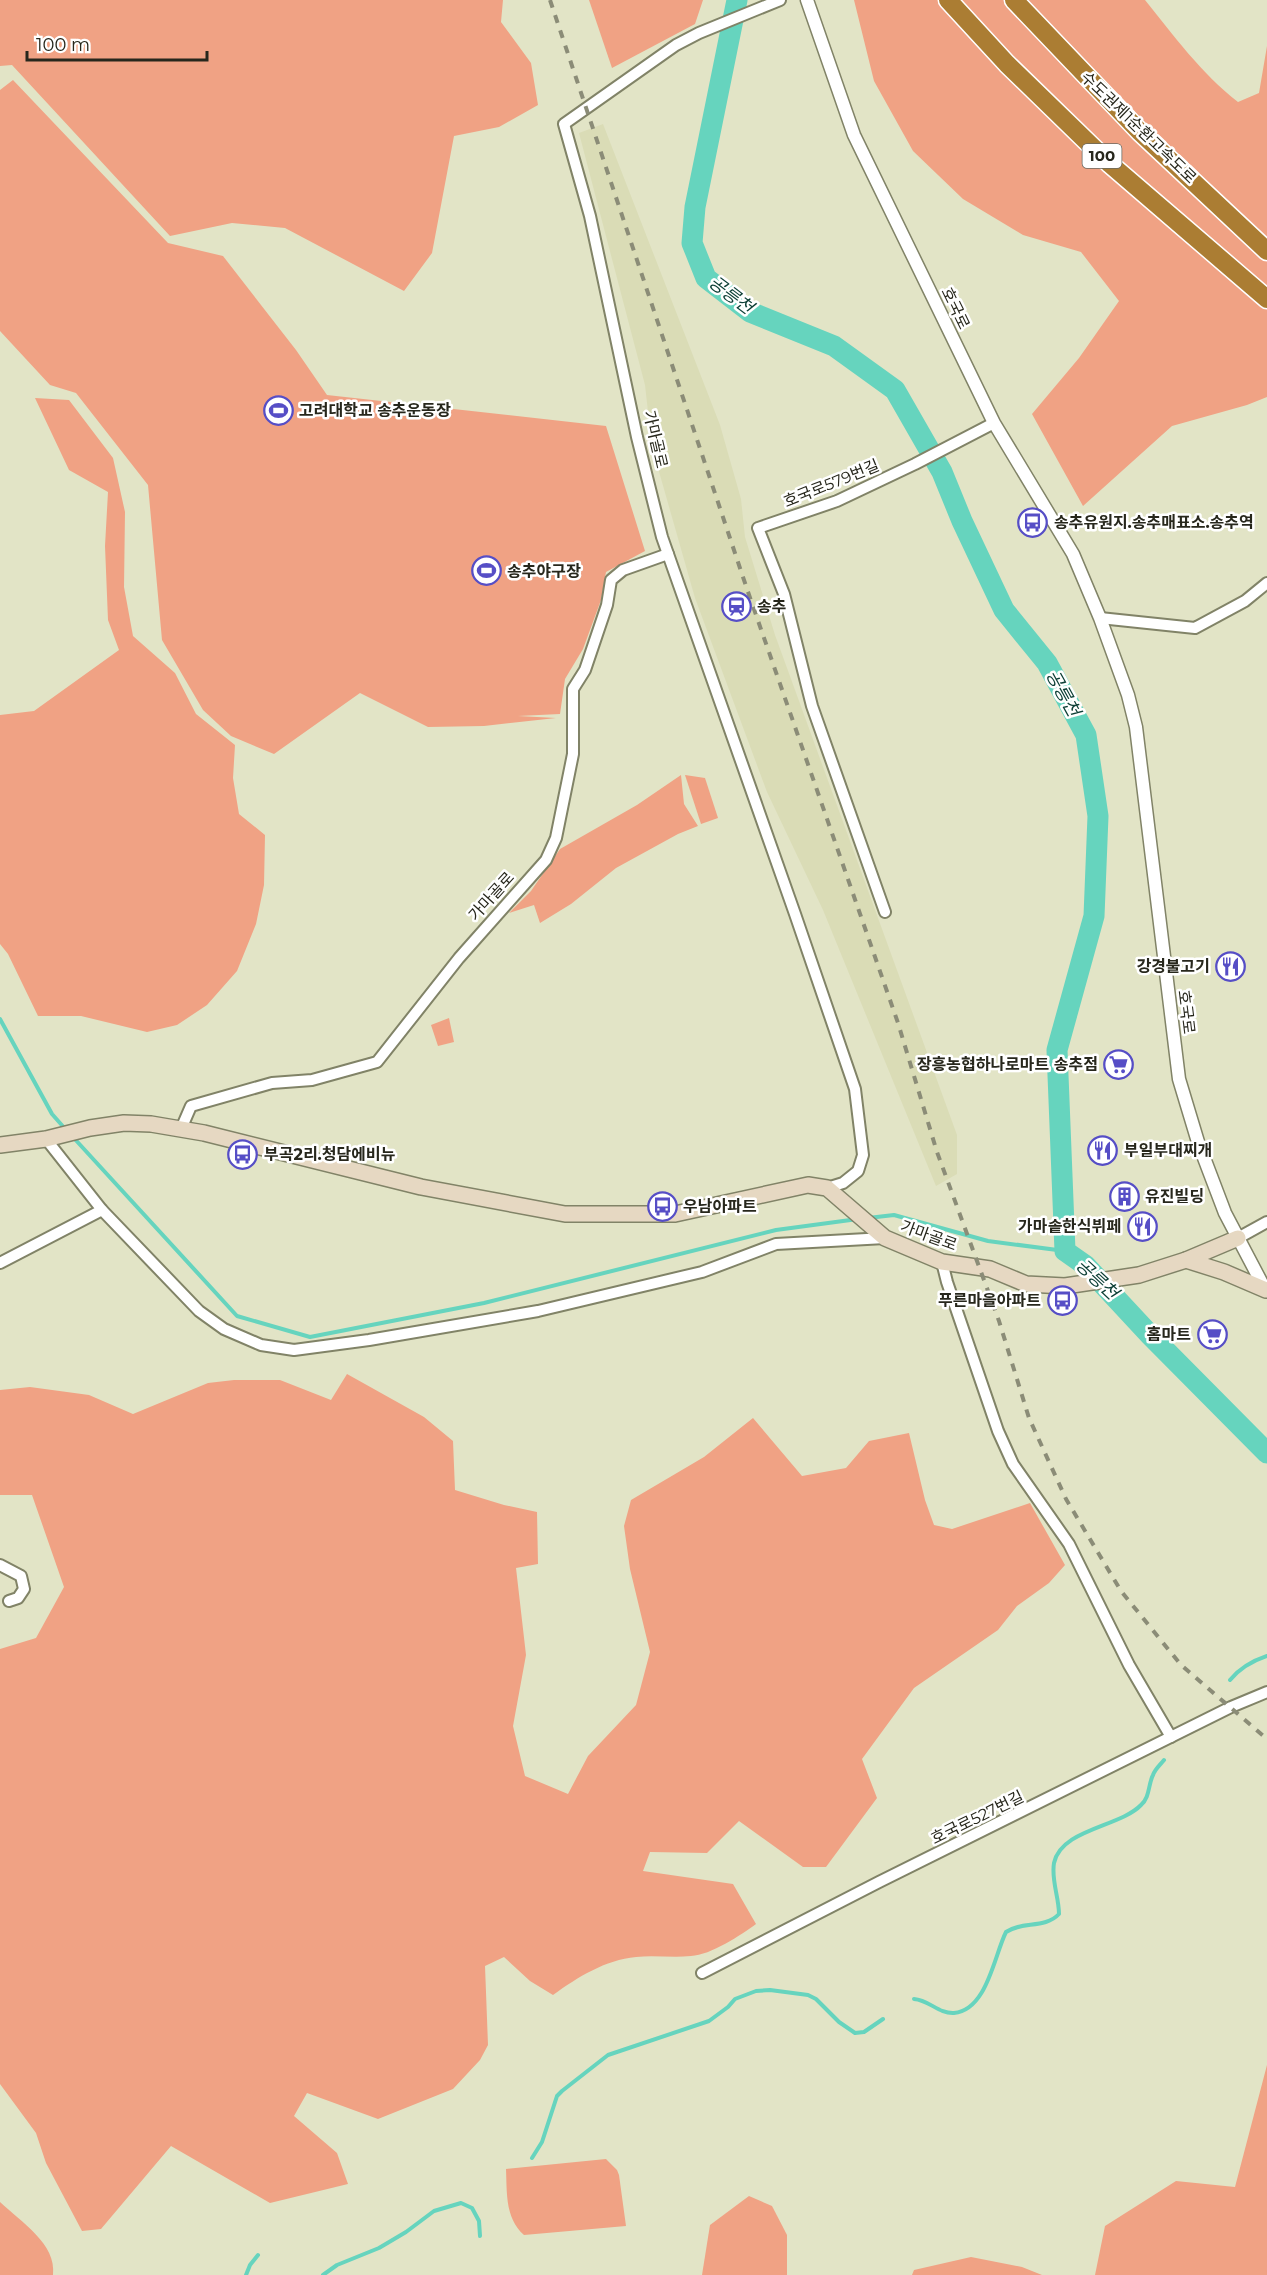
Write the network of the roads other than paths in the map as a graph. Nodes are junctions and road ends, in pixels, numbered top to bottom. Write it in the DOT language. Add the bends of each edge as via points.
graph roads {
  1 [pos="780,0"];
  2 [pos="807,0"];
  3 [pos="948,0"];
  4 [pos="1014,0"];
  5 [pos="1267,251"];
  6 [pos="1267,299"];
  7 [pos="994,423"];
  8 [pos="668,554"];
  9 [pos="1267,584"];
  10 [pos="1100,618"];
  11 [pos="885,912"];
  12 [pos="181,1129"];
  13 [pos="46,1139"];
  14 [pos="0,1145"];
  15 [pos="830,1192"];
  16 [pos="102,1210"];
  17 [pos="1267,1222"];
  18 [pos="885,1238"];
  19 [pos="1238,1238"];
  20 [pos="1186,1260"];
  21 [pos="942,1262"];
  22 [pos="0,1263"];
  23 [pos="1267,1291"];
  24 [pos="0,1565"];
  25 [pos="9,1601"];
  26 [pos="1267,1692"];
  27 [pos="1171,1737"];
  28 [pos="702,1973"];
  1 -- 8 [label="street, 가마골로" via="676,45 564,124 590,216 621,367"];
  2 -- 7 [label="street, 호국로" via="854,135"];
  3 -- 6 [label="highway, 100" via="1110,164"];
  4 -- 5 [label="highway, 수도권제1순환고속도로 / 100" via="1140,132"];
  7 -- 10 [label="street, 호국로" via="1073,554"];
  7 -- 11 [label="street, 호국로579번길" via="837,501 758,528 784,594 812,706"];
  8 -- 12 [label="street, 가마골로" via="623,570 610,580 585,670 573,689 573,754 556,838 546,860 459,958 377,1062 312,1080 272,1083 191,1106"];
  8 -- 15 [label="street, 가마골로" via="855,1089 863,1155 858,1171"];
  9 -- 10 [label="street" via="1245,601 1195,628"];
  10 -- 19 [label="street, 호국로" via="1136,727 1179,1079 1198,1142"];
  12 -- 13 [label="main road, 가마골로" via="124,1123"];
  12 -- 15 [label="main road, 가마골로" via="421,1187 564,1214 675,1214 808,1185"];
  13 -- 14 [label="main road"];
  13 -- 16 [label="street"];
  15 -- 18 [label="main road, 가마골로"];
  16 -- 18 [label="street" via="199,1311 224,1329 261,1345 294,1350 538,1311 702,1272 776,1244"];
  16 -- 22 [label="street"];
  17 -- 19 [label="street"];
  18 -- 21 [label="main road, 가마골로"];
  19 -- 20 [label="main road"];
  19 -- 23 [label="street, 호국로"];
  20 -- 21 [label="main road, 가마골로" via="1139,1275 1065,1286 1026,1284 990,1269"];
  20 -- 23 [label="main road"];
  21 -- 27 [label="street" via="998,1431 1013,1464 1069,1544 1129,1665"];
  24 -- 25 [label="street" via="21,1576 24,1589 18,1598"];
  26 -- 27 [label="street, 호국로527번길"];
  27 -- 28 [label="street, 호국로527번길"];
}
